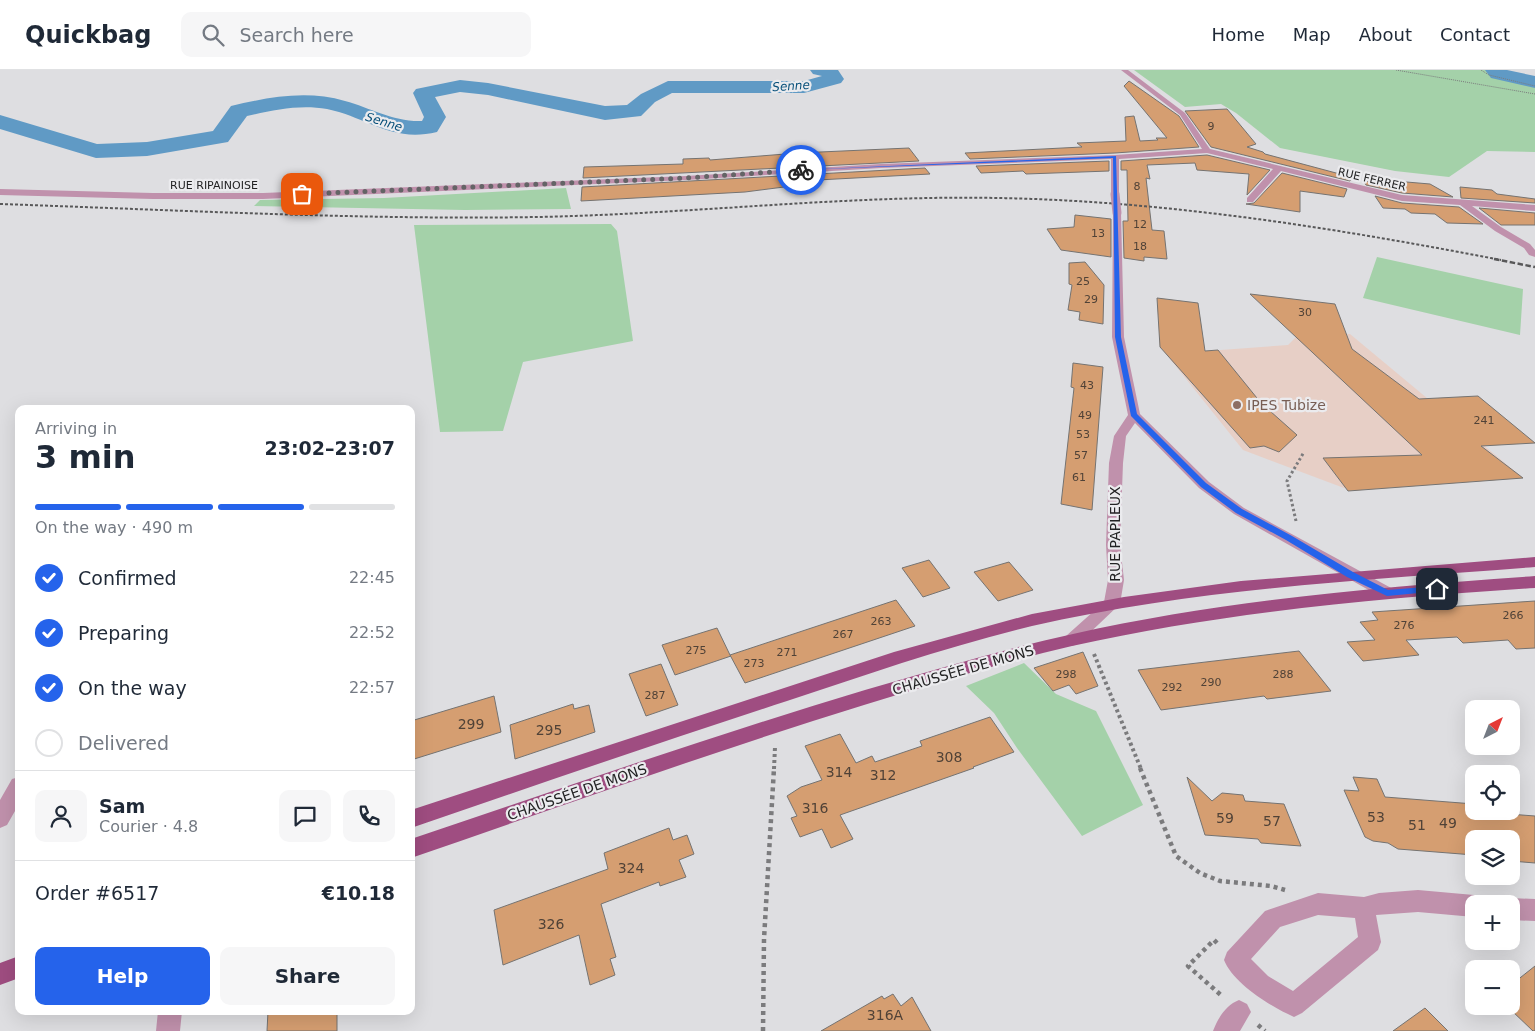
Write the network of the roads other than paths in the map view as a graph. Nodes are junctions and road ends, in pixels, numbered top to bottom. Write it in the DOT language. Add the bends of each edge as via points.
graph roads {
  1 [pos="1124,70"];
  2 [pos="1207,151"];
  3 [pos="1115,157"];
  4 [pos="1279,168"];
  5 [pos="0,192"];
  6 [pos="1250,200"];
  7 [pos="1464,204"];
  8 [pos="1535,208"];
  9 [pos="1535,254"];
  10 [pos="1134,415"];
  11 [pos="1535,562"];
  12 [pos="1350,574"];
  13 [pos="1535,582"];
  14 [pos="1387,593"];
  15 [pos="1112,604"];
  16 [pos="1080,638"];
  17 [pos="15,792"];
  18 [pos="415,818"];
  19 [pos="0,819"];
  20 [pos="415,848"];
  21 [pos="1465,905"];
  22 [pos="1364,908"];
  23 [pos="1520,909"];
  24 [pos="1535,910"];
  25 [pos="15,968"];
  26 [pos="0,974"];
  27 [pos="1239,1012"];
  28 [pos="170,1015"];
  29 [pos="168,1031"];
  30 [pos="1225,1031"];
  1 -- 2 [label="street" via="1182,114"];
  2 -- 3 [label="street, RUE RIPAINOISE"];
  2 -- 4 [label="street, RUE FERRER"];
  3 -- 5 [label="street, RUE RIPAINOISE" via="263,196"];
  3 -- 10 [label="street, bridge" via="1118,337"];
  4 -- 6 [label="street"];
  4 -- 7 [label="street, RUE FERRER" via="1402,198"];
  7 -- 8 [label="street, RUE FERRER"];
  7 -- 9 [label="street"];
  10 -- 12 [label="street" via="1204,485 1239,511"];
  10 -- 15 [label="street, RUE PAPLEUX" via="1120,436 1116,463 1113,545 1116,580"];
  11 -- 12 [label="main road, CHAUSSÉE DE MONS"];
  12 -- 14 [label="street"];
  12 -- 15 [label="main road, CHAUSSÉE DE MONS"];
  13 -- 14 [label="main road, CHAUSSÉE DE MONS"];
  14 -- 16 [label="main road, CHAUSSÉE DE MONS" via="1285,603"];
  15 -- 16 [label="street"];
  15 -- 18 [label="main road, CHAUSSÉE DE MONS" via="1012,626 876,665"];
  16 -- 20 [label="main road, CHAUSSÉE DE MONS" via="980,663 777,723"];
  17 -- 19 [label="street"];
  21 -- 22 [label="street" via="1418,901"];
  22 -- 22 [label="street" via="1318,904 1273,920 1235,960 1260,984 1294,1005 1370,942"];
  23 -- 24 [label="street"];
  25 -- 26 [label="main road"];
  27 -- 30 [label="street"];
  28 -- 29 [label="street"];
}
